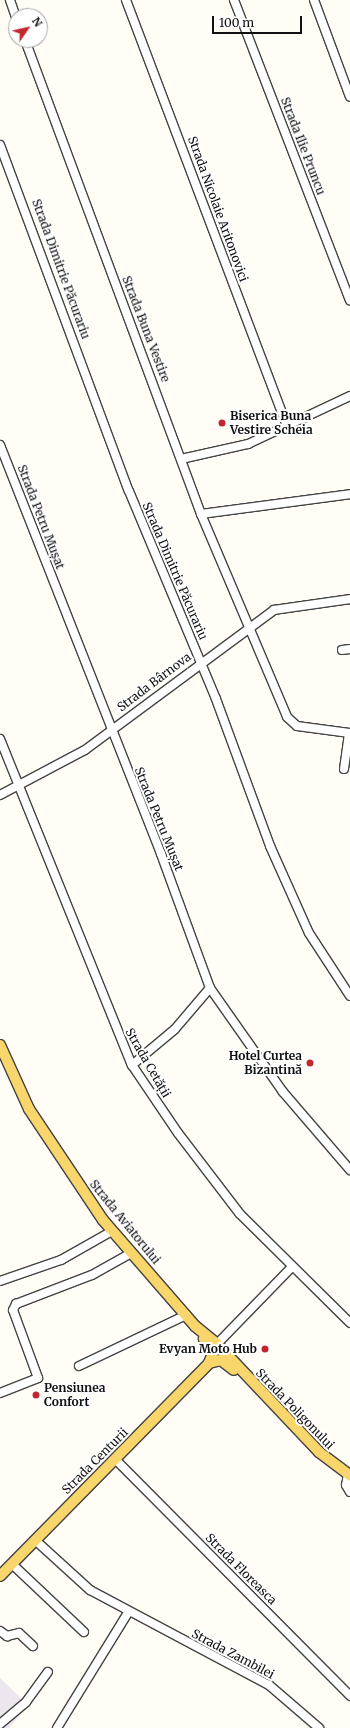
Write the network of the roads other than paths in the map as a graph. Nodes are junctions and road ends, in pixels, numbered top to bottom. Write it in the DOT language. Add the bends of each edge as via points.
graph roads {
  1 [pos="126,0"];
  2 [pos="234,0"];
  3 [pos="314,0"];
  4 [pos="28,48"];
  5 [pos="350,97"];
  6 [pos="0,145"];
  7 [pos="350,300"];
  8 [pos="350,396"];
  9 [pos="287,426"];
  10 [pos="0,445"];
  11 [pos="181,459"];
  12 [pos="350,494"];
  13 [pos="201,514"];
  14 [pos="350,599"];
  15 [pos="249,626"];
  16 [pos="200,663"];
  17 [pos="111,730"];
  18 [pos="349,733"];
  19 [pos="0,739"];
  20 [pos="344,769"];
  21 [pos="18,787"];
  22 [pos="0,795"];
  23 [pos="210,988"];
  24 [pos="350,996"];
  25 [pos="0,1045"];
  26 [pos="132,1065"];
  27 [pos="350,1170"];
  28 [pos="112,1231"];
  29 [pos="131,1253"];
  30 [pos="292,1267"];
  31 [pos="0,1281"];
  32 [pos="186,1315"];
  33 [pos="350,1323"];
  34 [pos="195,1326"];
  35 [pos="217,1344"];
  36 [pos="209,1363"];
  37 [pos="79,1366"];
  38 [pos="244,1375"];
  39 [pos="0,1393"];
  40 [pos="115,1459"];
  41 [pos="349,1475"];
  42 [pos="350,1492"];
  43 [pos="35,1540"];
  44 [pos="12,1564"];
  45 [pos="0,1576"];
  46 [pos="129,1611"];
  47 [pos="0,1631"];
  48 [pos="84,1632"];
  49 [pos="33,1646"];
  50 [pos="48,1672"];
  51 [pos="350,1696"];
  52 [pos="0,1724"];
  53 [pos="56,1728"];
  54 [pos="319,1728"];
  1 -- 9 [label="street, Strada Nicolaie Aritonovici"];
  2 -- 7 [label="street, Strada Ilie Pruncu"];
  3 -- 5 [label="street"];
  4 -- 11 [label="street, Strada Buna Vestire"];
  6 -- 16 [label="street, Strada Dimitrie Păcurariu" via="129,491"];
  8 -- 9 [label="street"];
  9 -- 11 [label="street" via="242,446"];
  10 -- 17 [label="street, Strada Petru Mușat"];
  11 -- 13 [label="street, Strada Buna Vestire"];
  12 -- 13 [label="street"];
  13 -- 15 [label="street, Strada Buna Vestire"];
  14 -- 15 [label="street, Strada Bârnova" via="282,606"];
  15 -- 16 [label="street, Strada Bârnova"];
  15 -- 18 [label="street, Strada Buna Vestire" via="289,721 301,727"];
  16 -- 17 [label="street, Strada Bârnova"];
  16 -- 24 [label="street, Strada Dimitrie Păcurariu" via="297,909"];
  17 -- 21 [label="street, Strada Bârnova" via="78,754"];
  17 -- 23 [label="street, Strada Petru Mușat" via="161,854"];
  18 -- 20 [label="street"];
  19 -- 21 [label="street, Strada Cetății"];
  21 -- 22 [label="street, Strada Bârnova"];
  21 -- 26 [label="street, Strada Cetății"];
  23 -- 26 [label="street" via="175,1029"];
  23 -- 27 [label="street, Strada Petru Mușat" via="283,1092"];
  25 -- 28 [label="main road, Strada Aviatorului" via="29,1109"];
  26 -- 30 [label="street, Strada Cetății" via="214,1182"];
  28 -- 29 [label="main road, Strada Aviatorului"];
  28 -- 31 [label="street" via="61,1260"];
  29 -- 32 [label="main road, Strada Aviatorului"];
  29 -- 39 [label="street" via="92,1275 16,1304 13,1310 38,1378"];
  30 -- 33 [label="street, Strada Cetății"];
  30 -- 35 [label="street"];
  32 -- 34 [label="main road, Strada Aviatorului"];
  32 -- 37 [label="street"];
  34 -- 35 [label="main road, Strada Aviatorului"];
  34 -- 36 [label="main road" via="212,1349"];
  35 -- 38 [label="main road, Strada Aviatorului"];
  36 -- 38 [label="main road" via="221,1360"];
  36 -- 40 [label="main road, Strada Centurii"];
  38 -- 41 [label="main road, Strada Poligonului" via="327,1460"];
  40 -- 43 [label="main road, Strada Centurii"];
  40 -- 51 [label="street, Strada Floreasca"];
  41 -- 42 [label="street, Strada Poligonului" via="346,1485"];
  43 -- 44 [label="main road, Strada Centurii"];
  43 -- 46 [label="street, Strada Zambilei" via="77,1581"];
  44 -- 45 [label="main road, Strada Centurii"];
  44 -- 48 [label="street"];
  46 -- 53 [label="street"];
  46 -- 54 [label="street, Strada Zambilei" via="269,1686"];
  47 -- 49 [label="street" via="7,1636 20,1633"];
  50 -- 52 [label="street" via="26,1702"];
}
